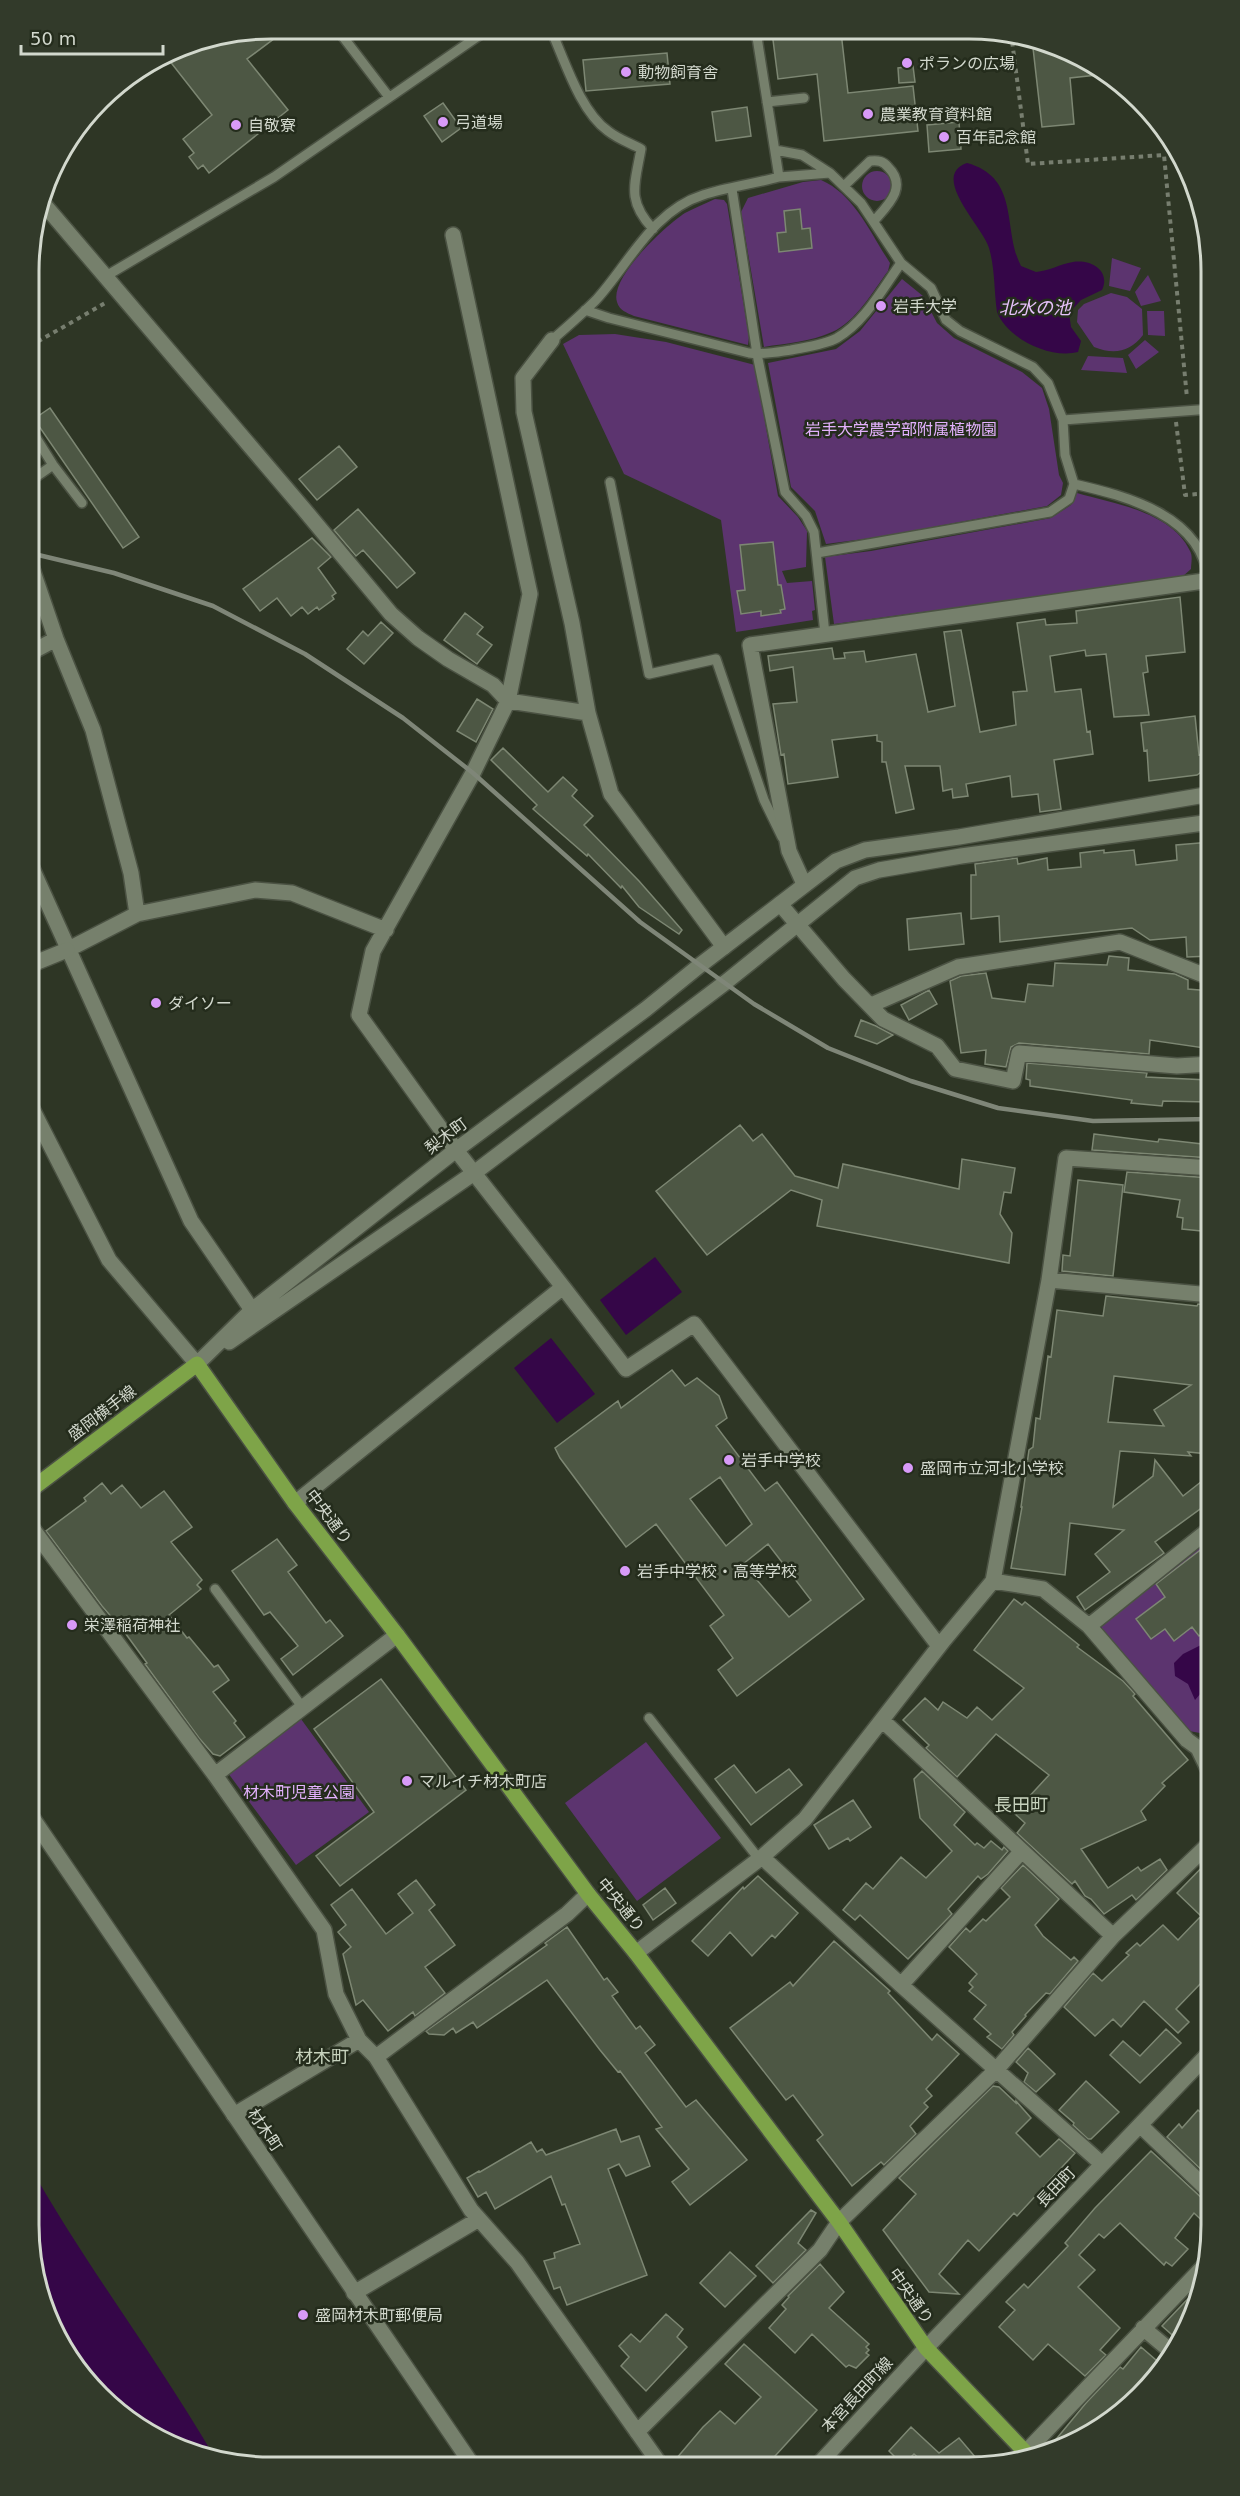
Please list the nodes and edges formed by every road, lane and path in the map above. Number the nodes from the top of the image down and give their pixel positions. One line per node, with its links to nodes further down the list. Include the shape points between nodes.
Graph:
1 (345, 39): 6 (lane)
2 (474, 39): 6 (lane)
3 (556, 39): 16 (lane, via 591,114 607,131 641,149 633,193 645,220)
4 (757, 39): 8 (lane)
5 (1012, 43): 26 (path, via 1028,164 1164,155)
6 (389, 97): 19 (lane, via 274,177)
7 (804, 99): 8 (lane)
8 (767, 102): 9 (lane)
9 (775, 150): 10 (lane, via 802,155); 11 (lane)
10 (830, 173): 11 (lane); 12 (lane)
11 (779, 177): 13 (lane)
12 (845, 184): 15 (lane); 15 (lane, via 870,161 883,162 891,170 897,188)
13 (732, 189): 16 (lane, via 702,195 681,206); 24 (lane)
14 (48, 209): 19 (street)
15 (874, 221): 18 (lane)
16 (654, 229): 21 (lane)
17 (453, 235): 43 (street, via 530,594)
18 (901, 263): 24 (lane, via 870,306 837,338); 28 (lane, via 931,288 946,320 1033,368 1048,383)
19 (106, 276): 20 (street)
20 (121, 293): 23 (path); 43 (street, via 391,614 448,659 493,685)
21 (585, 310): 22 (lane); 24 (lane)
22 (552, 340): 44 (street, via 523,378 524,412 572,623)
23 (39, 341)
24 (757, 354): 37 (lane, via 784,492 806,516 814,532)
25 (1201, 410): 26 (lane)
26 (1189, 411): 27 (lane)
27 (1175, 413): 28 (lane); 34 (path, via 1185,495)
28 (1063, 420): 33 (lane, via 1065,455)
29 (39, 442): 30 (lane)
30 (53, 465): 31 (lane); 35 (lane)
31 (39, 474)
32 (610, 482): 47 (lane, via 649,674 716,659 764,800)
33 (1074, 484): 36 (lane, via 1118,497 1174,521); 37 (lane, via 1069,499 1050,512)
34 (1201, 494)
35 (82, 503)
36 (1201, 552)
37 (817, 553): 40 (lane)
38 (1201, 582): 40 (street)
39 (39, 589): 41 (street)
40 (825, 634): 47 (street, via 750,645)
41 (56, 639): 42 (street); 51 (street, via 93,730 131,873)
42 (39, 648)
43 (508, 701): 44 (street); 53 (street)
44 (588, 713): 54 (street, via 611,794)
45 (1201, 796): 48 (street, 梨木町, via 865,850 836,861)
46 (1201, 823): 52 (street, via 961,855 879,870 855,878)
47 (789, 851): 48 (street)
48 (804, 884): 50 (street, 梨木町)
49 (39, 885): 55 (street)
50 (780, 904): 52 (street); 54 (street, 梨木町)
51 (137, 914): 53 (street, via 255,890 292,893); 55 (street)
52 (797, 924): 58 (street); 63 (street)
53 (386, 930): 61 (street, via 373,951 359,1014)
54 (724, 947): 61 (street, 梨木町)
55 (67, 950): 56 (street); 67 (street, via 191,1221)
56 (39, 961)
57 (1201, 974): 58 (street, via 1120,942 958,968)
58 (871, 1005): 59 (street, via 883,1019 937,1047 955,1069 1013,1082 1019,1053)
59 (1201, 1065)
60 (39, 1123): 68 (street, via 109,1260)
61 (456, 1150): 63 (street); 67 (street, 梨木町)
62 (1201, 1167): 64 (street, via 1066,1158)
63 (474, 1173): 65 (street); 68 (street)
64 (1049, 1280): 66 (street); 73 (street)
65 (563, 1287): 70 (street); 77 (street, via 626,1369 694,1324)
66 (1201, 1294)
67 (252, 1310): 68 (street, 梨木町)
68 (197, 1364): 69 (main road, 盛岡横手線); 70 (main road, 中央通り)
69 (39, 1483)
70 (295, 1503): 76 (main road, 中央通り)
71 (1201, 1536): 75 (street)
72 (39, 1538): 82 (street)
73 (993, 1581): 75 (street, via 1043,1589); 77 (street)
74 (215, 1589): 78 (lane)
75 (1089, 1626): 81 (street)
76 (397, 1635): 78 (street); 87 (main road, 中央通り)
77 (939, 1646): 80 (street)
78 (303, 1708): 82 (street)
79 (649, 1718): 86 (lane)
80 (882, 1720): 84 (street); 86 (street, via 805,1820)
81 (1201, 1754)
82 (214, 1775): 91 (street, via 324,1930 336,1994)
83 (39, 1828): 95 (street, 材木町)
84 (1021, 1852): 88 (street); 90 (street)
85 (1201, 1852): 88 (street)
86 (760, 1858): 89 (street); 90 (street)
87 (588, 1894): 89 (main road, 中央通り); 92 (street, via 567,1914)
88 (1113, 1936): 94 (street)
89 (636, 1953): 100 (main road, 中央通り)
90 (901, 1985): 94 (street)
91 (359, 2040): 92 (street); 95 (street)
92 (376, 2057): 99 (street)
93 (1201, 2061): 96 (street, 長田町)
94 (997, 2069): 97 (street); 100 (street)
95 (234, 2115): 102 (street, 材木町)
96 (1140, 2125): 97 (street, 長田町); 98 (street)
97 (1102, 2164): 105 (street, 長田町)
98 (1201, 2183)
99 (479, 2219): 102 (street); 106 (street, via 517,2262)
100 (839, 2222): 105 (main road, 中央通り); 106 (street, via 820,2250)
101 (1196, 2274): 103 (street)
102 (354, 2293): 109 (street, 材木町)
103 (1143, 2328): 104 (street); 107 (street)
104 (1166, 2347)
105 (926, 2348): 108 (main road, 中央通り); 111 (street, 本宮長田町線)
106 (637, 2432): 110 (street)
107 (1032, 2448)
108 (1021, 2451)
109 (467, 2457)
110 (655, 2457)
111 (825, 2457)

